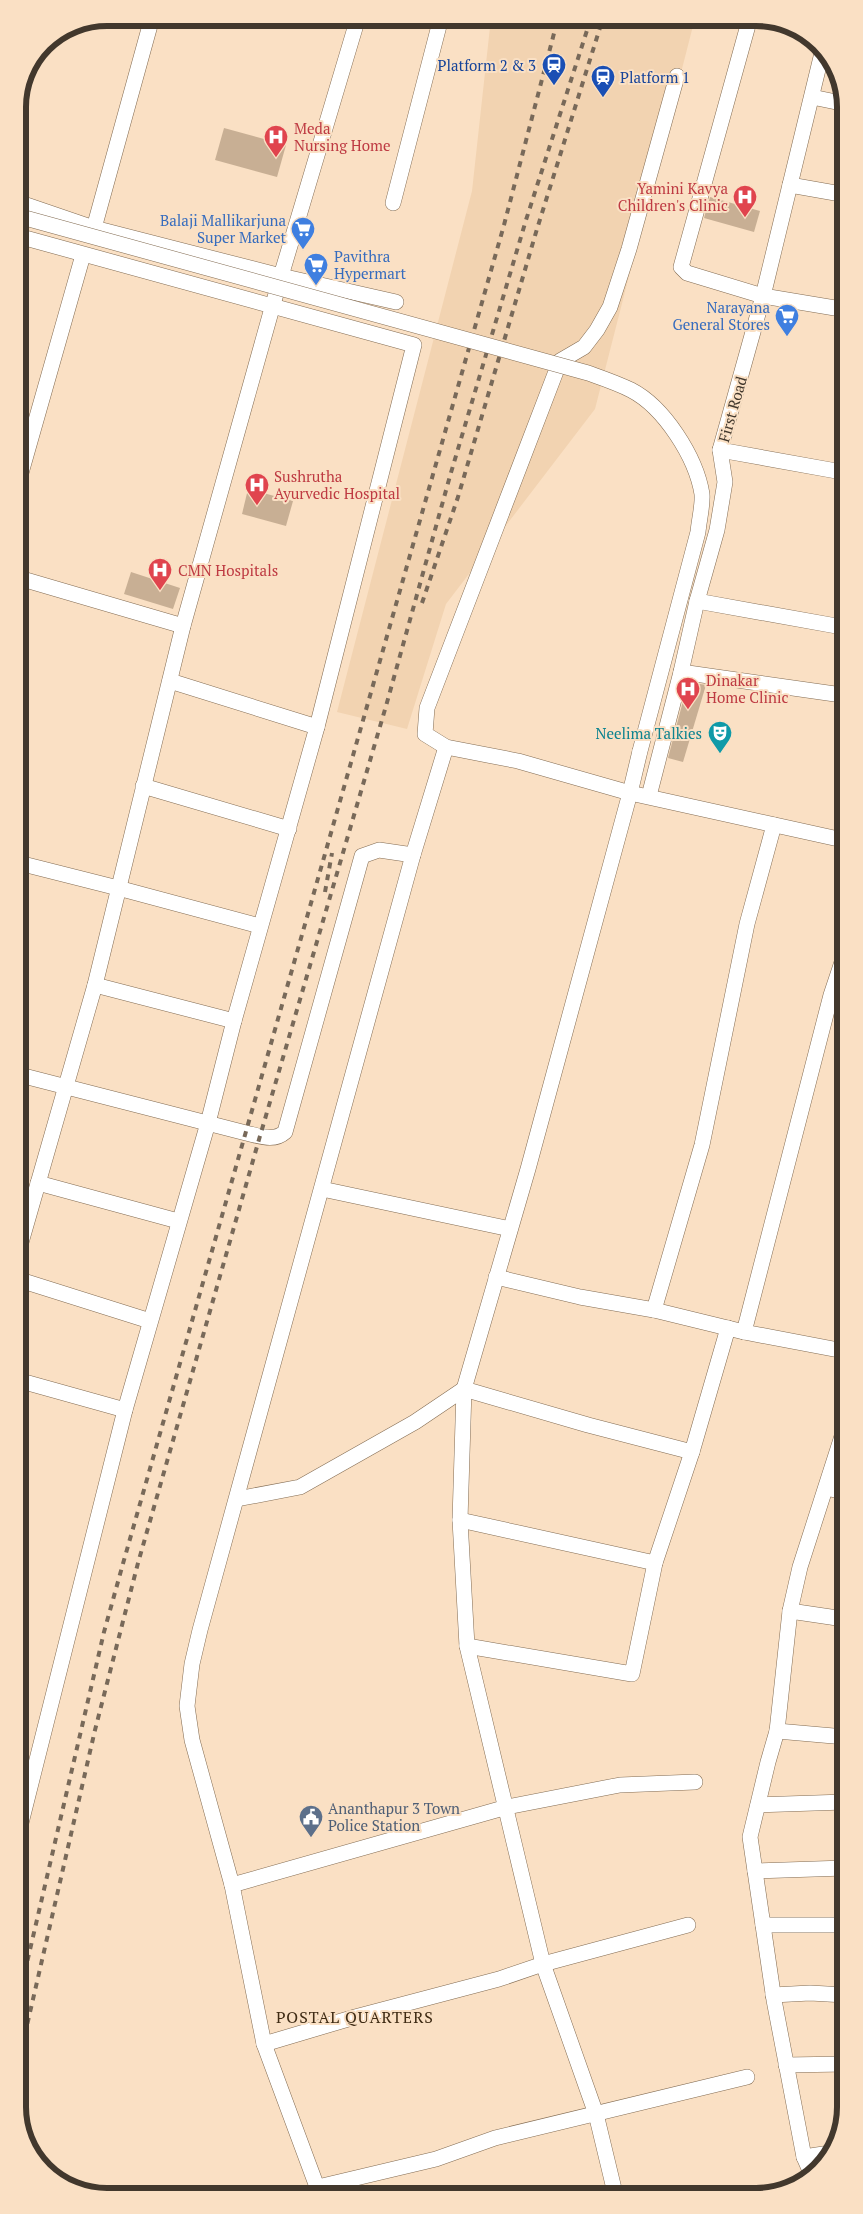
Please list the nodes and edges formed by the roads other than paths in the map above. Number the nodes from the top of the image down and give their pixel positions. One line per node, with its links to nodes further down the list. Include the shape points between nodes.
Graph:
1 (150, 26): 14 (street)
2 (356, 26): 17 (street)
3 (439, 26): 11 (street)
4 (748, 26): 18 (street, via 681,267 687,273)
5 (821, 59): 7 (street, First Road)
6 (677, 76): 33 (street, via 610,307 598,330 584,346 560,361 427,708 424,734)
7 (812, 98): 8 (street); 9 (street, First Road)
8 (836, 102)
9 (790, 185): 10 (street); 18 (street, First Road)
10 (837, 193)
11 (393, 203)
12 (26, 205): 14 (street)
13 (26, 218): 35 (street, bridge, via 588,373 632,390 654,408 682,440 696,470 702,495 694,550)
14 (94, 228): 17 (street)
15 (26, 238): 16 (street)
16 (83, 255): 20 (street); 23 (street)
17 (281, 276): 19 (street); 20 (street)
18 (764, 296): 21 (street); 22 (street, First Road)
19 (396, 302)
20 (273, 306): 27 (street); 32 (street, via 414,344)
21 (837, 308)
22 (720, 450): 24 (street); 26 (street, First Road, via 725,482 717,530)
23 (26, 452)
24 (837, 471)
25 (26, 580): 27 (street)
26 (697, 601): 28 (street); 29 (street, First Road)
27 (183, 626): 30 (street)
28 (837, 626)
29 (681, 672): 31 (street); 36 (street, First Road)
30 (170, 681): 32 (street); 34 (street)
31 (837, 694)
32 (317, 727): 38 (street)
33 (446, 747): 35 (street, via 518,761); 40 (street)
34 (143, 786): 38 (street); 42 (street)
35 (630, 793): 36 (street); 54 (street)
36 (649, 796): 37 (street)
37 (774, 825): 39 (street); 57 (street, via 747,924 702,1145)
38 (289, 829): 43 (street)
39 (837, 839)
40 (413, 855): 49 (street, via 379,850 362,856 285,1132 280,1137 271,1138); 51 (street)
41 (26, 865): 42 (street)
42 (118, 888): 43 (street); 45 (street)
43 (260, 926): 46 (street)
44 (837, 977): 60 (street)
45 (96, 985): 46 (street); 48 (street)
46 (234, 1021): 49 (street)
47 (26, 1077): 48 (street)
48 (67, 1087): 49 (street); 50 (street)
49 (208, 1123): 52 (street)
50 (38, 1183): 52 (street); 53 (street)
51 (322, 1189): 54 (street); 69 (street)
52 (178, 1221): 58 (street)
53 (26, 1225)
54 (510, 1229): 55 (street)
55 (496, 1278): 57 (street); 63 (street)
56 (26, 1282): 58 (street)
57 (654, 1310): 59 (street)
58 (150, 1321): 64 (street)
59 (728, 1328): 60 (street); 65 (street)
60 (744, 1332): 61 (street)
61 (837, 1350)
62 (26, 1383): 64 (street)
63 (464, 1389): 65 (street); 69 (street, via 415,1422 300,1487); 70 (street)
64 (125, 1410): 81 (street)
65 (692, 1452): 71 (street)
66 (837, 1453): 67 (street)
67 (826, 1488): 68 (street); 72 (street, via 800,1567)
68 (837, 1490)
69 (237, 1499): 84 (street, via 192,1664 187,1706 192,1740)
70 (460, 1520): 71 (street); 74 (street)
71 (655, 1563): 74 (street, via 632,1674)
72 (790, 1612): 73 (street); 75 (street)
73 (837, 1618)
74 (467, 1646): 80 (street)
75 (777, 1731): 76 (street); 79 (street)
76 (837, 1736)
77 (695, 1782): 80 (street, via 620,1785)
78 (837, 1802): 79 (street)
79 (758, 1805): 83 (street, via 750,1837)
80 (507, 1806): 84 (street); 88 (street)
81 (26, 1807)
82 (837, 1868): 83 (street)
83 (755, 1871): 86 (street)
84 (232, 1885): 91 (street)
85 (688, 1925): 88 (street)
86 (763, 1925): 87 (street); 89 (street)
87 (837, 1925)
88 (543, 1964): 91 (street); 95 (street)
89 (773, 1994): 90 (street); 93 (street)
90 (837, 1995)
91 (264, 2044): 99 (street)
92 (837, 2064): 93 (street)
93 (786, 2065): 97 (street)
94 (747, 2077): 95 (street)
95 (596, 2114): 100 (street, via 495,2138 436,2159); 101 (street)
96 (821, 2154): 97 (street)
97 (804, 2157): 98 (street)
98 (809, 2168)
99 (318, 2188)
100 (330, 2188)
101 (614, 2188)

